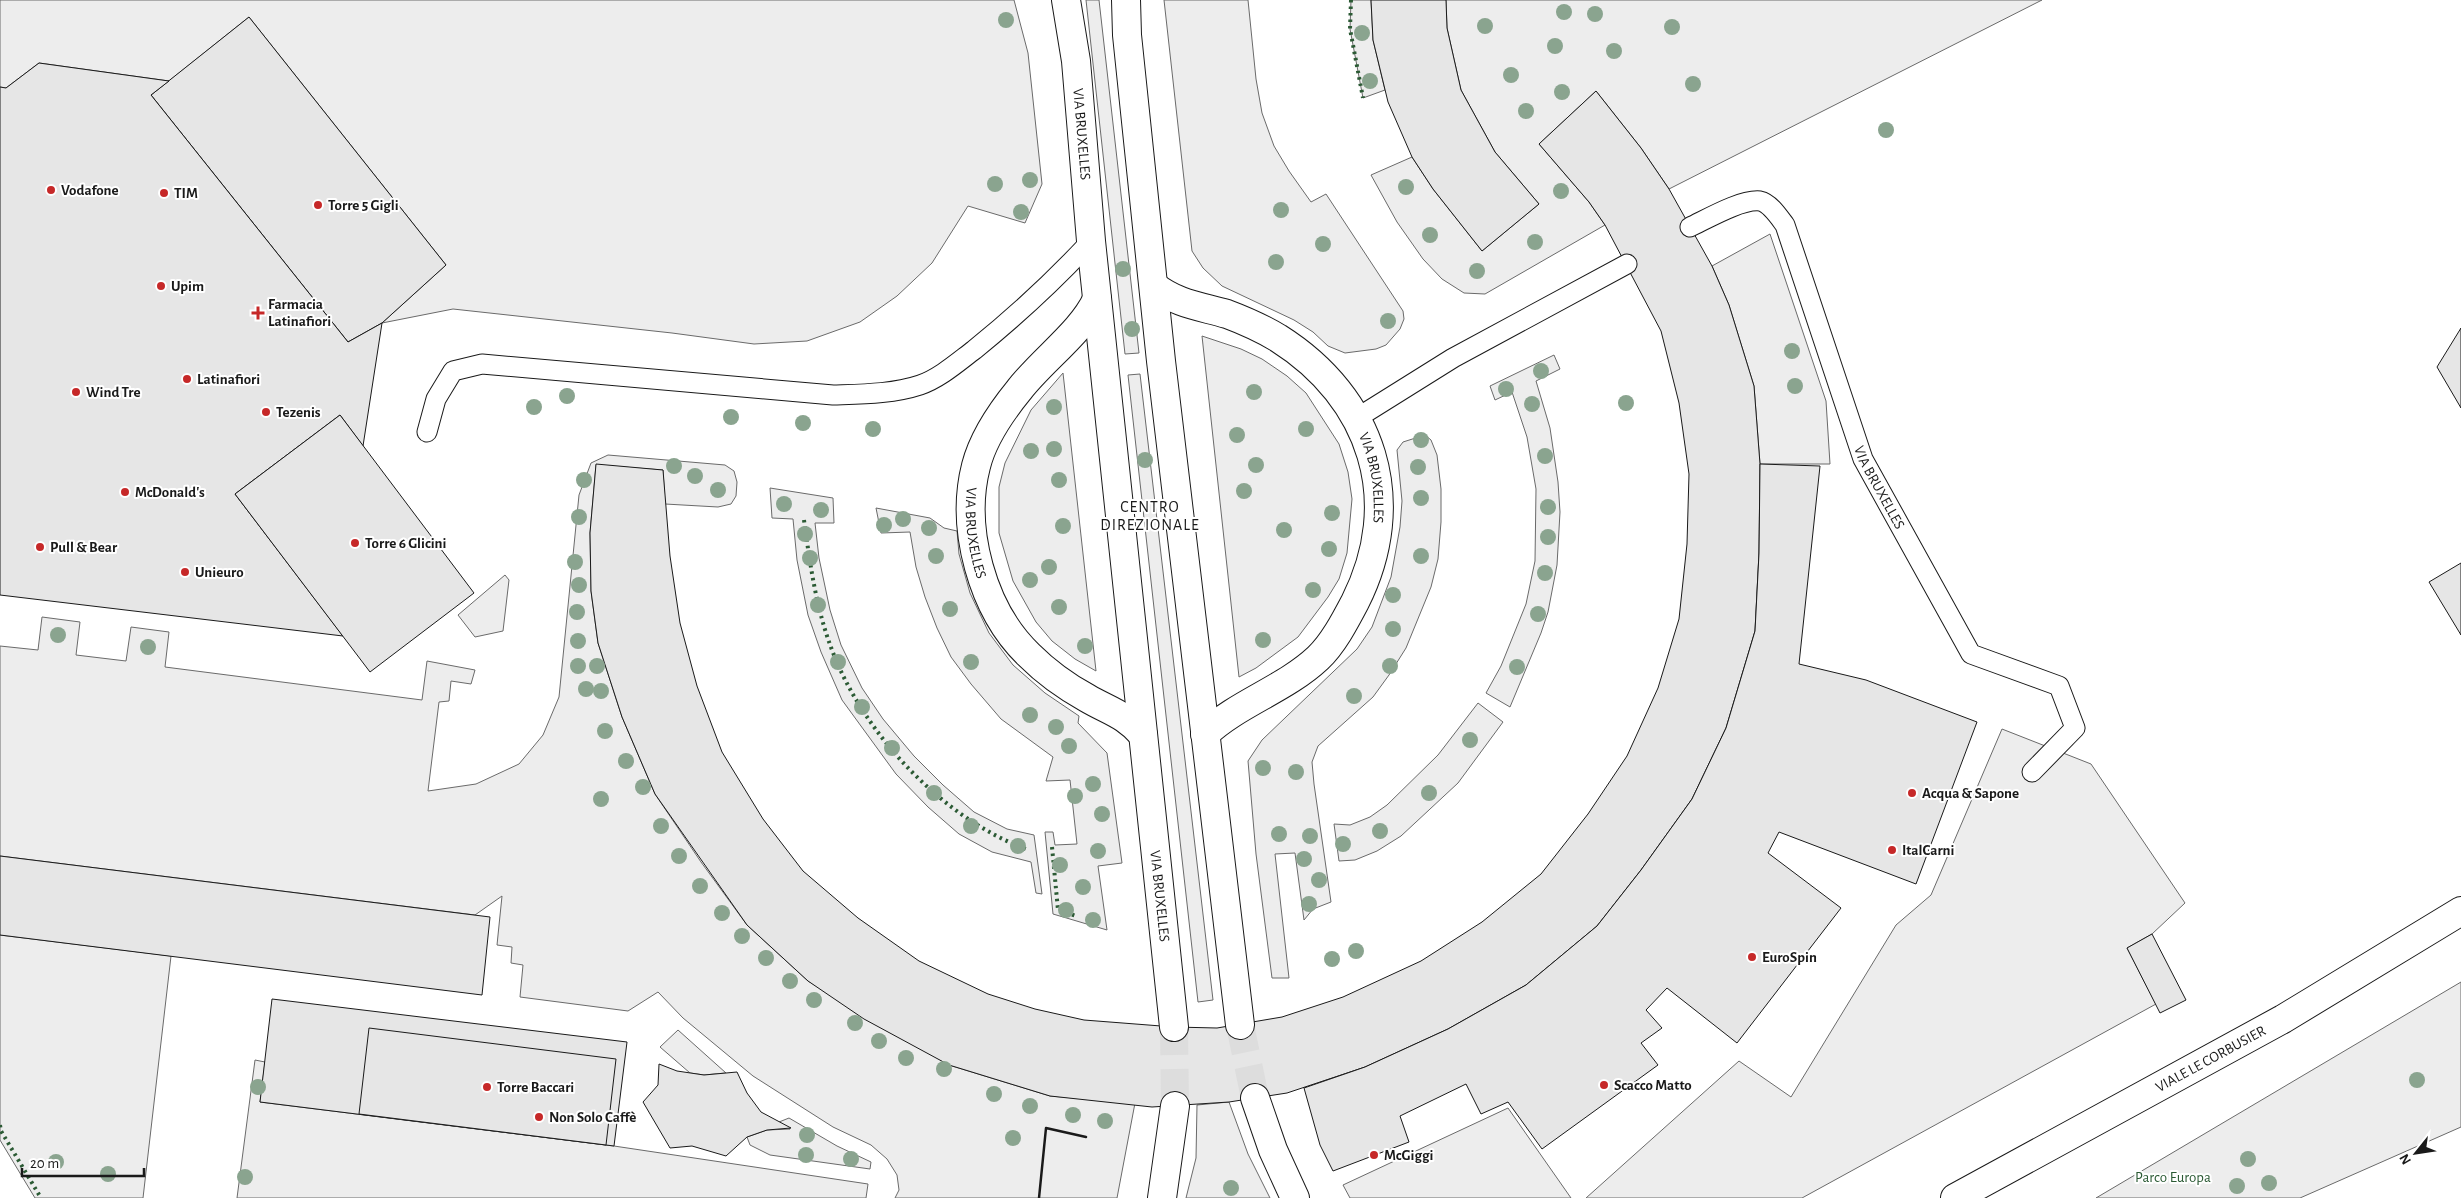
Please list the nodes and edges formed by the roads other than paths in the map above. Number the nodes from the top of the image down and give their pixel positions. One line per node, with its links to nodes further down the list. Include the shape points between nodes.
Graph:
1 (1066, 0): 4 (street, VIA BRUXELLES, via 1076,61)
2 (1126, 0): 6 (street)
3 (1690, 227): 12 (lane, VIA BRUXELLES, via 1746,202 1761,201 1785,225 1863,459 1971,654 2059,686 2075,728)
4 (1091, 241): 7 (street, VIA BRUXELLES); 9 (lane, via 1063,272 1006,324 953,366 921,385 885,392 833,395 482,364 453,371 436,399)
5 (1627, 264): 8 (lane, VIA BRUXELLES, via 1453,358)
6 (1154, 286): 8 (street, VIA BRUXELLES, via 1180,302 1228,315 1277,337 1339,390); 10 (street)
7 (1097, 299): 11 (street, VIA BRUXELLES); 11 (street, VIA BRUXELLES, via 1085,321 1018,391 986,440 976,465 970,497 971,524 990,598 1006,627 1029,655 1087,698 1130,721)
8 (1357, 418): 10 (street, VIA BRUXELLES, via 1372,454 1378,483 1377,542 1361,590 1335,636 1318,658)
9 (427, 432)
10 (1205, 734): 14 (street)
11 (1143, 735): 15 (street, VIA BRUXELLES)
12 (2032, 772)
13 (2461, 911): 20 (street, VIALE LE CORBUSIER, via 2283,1019)
14 (1240, 1024)
15 (1174, 1027)
16 (1255, 1098): 19 (street, via 1273,1150)
17 (1175, 1106): 18 (street)
18 (1162, 1198)
19 (1295, 1198)
20 (1955, 1198)

